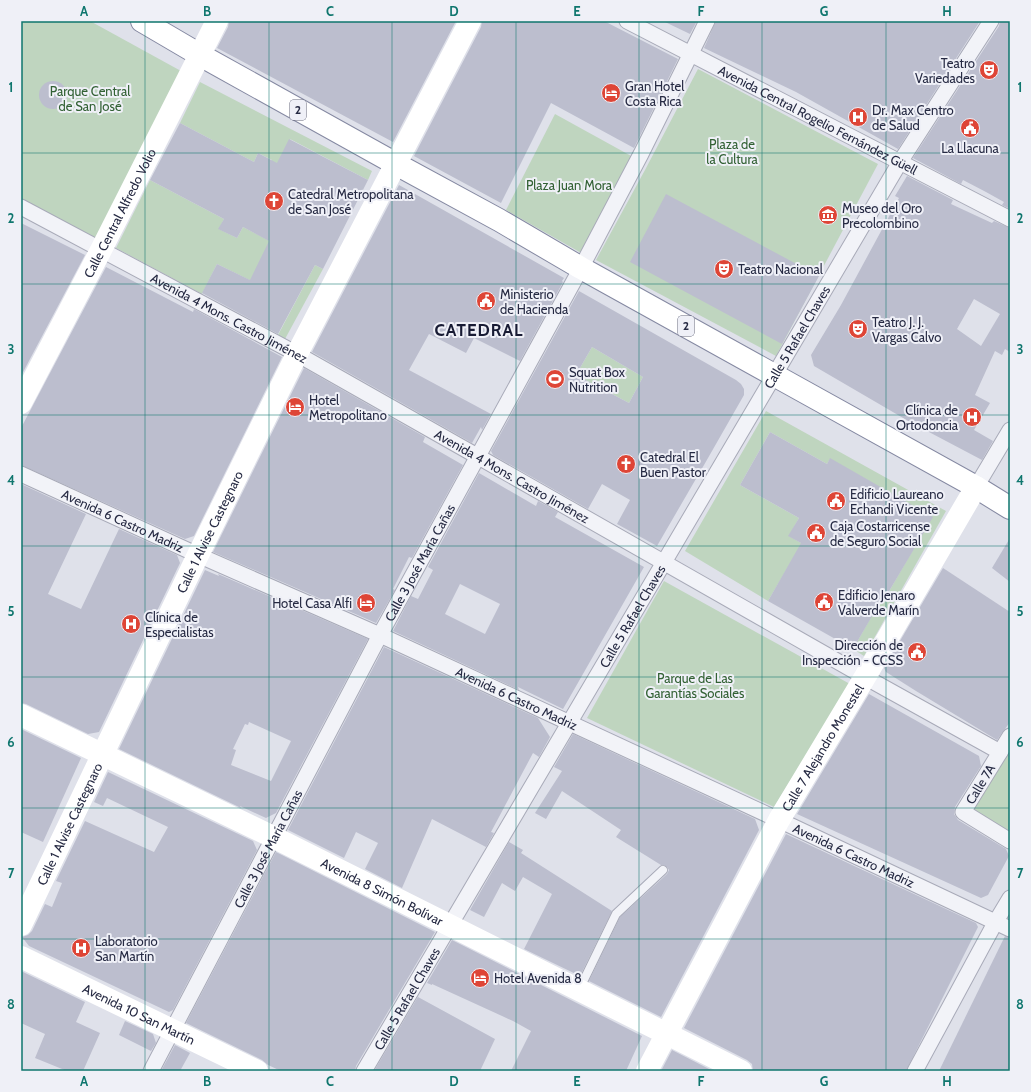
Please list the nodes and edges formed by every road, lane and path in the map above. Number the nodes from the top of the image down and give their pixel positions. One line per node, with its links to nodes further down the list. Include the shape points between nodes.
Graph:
1 (142, 21): 7 (main road, 2)
2 (216, 21): 7 (main road, Calle Central Alfredo Volio)
3 (470, 21): 10 (main road, Calle 1 Alvise Castegnaro)
4 (627, 21): 8 (street, Avenida Central Rogelio Fernández Güell)
5 (708, 21): 8 (street, Calle 3 José María Cañas)
6 (991, 21): 9 (street, Calle 5 Rafael Chaves)
7 (200, 55): 10 (main road, 2); 13 (main road, Calle Central Alfredo Volio)
8 (691, 55): 9 (street, Avenida Central Rogelio Fernández Güell); 14 (street, Calle 3 José María Cañas)
9 (900, 162): 12 (street, Avenida Central Rogelio Fernández Güell); 16 (street, Calle 5 Rafael Chaves)
10 (396, 164): 14 (main road, 2); 15 (main road, Calle 1 Alvise Castegnaro)
11 (21, 207): 13 (street, Avenida 4 Mons. Castro Jiménez)
12 (1010, 219)
13 (101, 250): 15 (street, Avenida 4 Mons. Castro Jiménez); 17 (main road, Calle Central Alfredo Volio)
14 (581, 268): 16 (main road, 2); 19 (street, Calle 3 José María Cañas)
15 (297, 354): 19 (street, Avenida 4 Mons. Castro Jiménez); 23 (main road, Calle 1 Alvise Castegnaro)
16 (775, 375): 21 (main road, 2); 24 (street, Calle 5 Rafael Chaves)
17 (21, 403)
18 (1010, 430): 21 (street, Calle 7 Alejandro Monestel)
19 (477, 456): 24 (street, Avenida 4 Mons. Castro Jiménez); 25 (street, Calle 3 José María Cañas)
20 (21, 474): 23 (street, Avenida 6 Castro Madriz)
21 (976, 487): 22 (main road, 2); 26 (main road, Calle 7 Alejandro Monestel)
22 (1010, 508)
23 (198, 555): 25 (street, Avenida 6 Castro Madriz); 31 (main road, Calle 1 Alvise Castegnaro)
24 (663, 563): 26 (street, Avenida 4 Mons. Castro Jiménez); 28 (street, Calle 5 Rafael Chaves)
25 (380, 635): 28 (street, Avenida 6 Castro Madriz); 33 (street, Calle 3 José María Cañas)
26 (865, 677): 30 (street, Avenida 4 Mons. Castro Jiménez); 32 (main road, Calle 7 Alejandro Monestel)
27 (21, 715): 31 (main road, Avenida 8 Simón Bolívar)
28 (570, 724): 32 (street, Avenida 6 Castro Madriz); 39 (street, Calle 5 Rafael Chaves)
29 (1010, 736): 30 (street, Calle 7A)
30 (1000, 752): 34 (street, Calle 7A, via 963,812)
31 (103, 754): 33 (main road, Avenida 8 Simón Bolívar); 38 (main road, Calle 1 Alvise Castegnaro)
32 (779, 820): 37 (street, Avenida 6 Castro Madriz); 44 (main road, Calle 7 Alejandro Monestel)
33 (273, 837): 39 (main road, Avenida 8 Simón Bolívar); 43 (street, Calle 3 José María Cañas)
34 (1010, 841)
35 (663, 870): 42 (lane, via 616,914)
36 (1010, 898): 37 (street)
37 (995, 923): 40 (street, Avenida 6 Castro Madriz); 50 (street)
38 (21, 925)
39 (449, 926): 42 (main road, Avenida 8 Simón Bolívar); 47 (street, Calle 5 Rafael Chaves)
40 (1010, 929)
41 (21, 957): 43 (main road, Avenida 10 San Martín)
42 (578, 990): 44 (main road, Avenida 8 Simón Bolívar)
43 (172, 1030): 45 (street, Calle 3 José María Cañas); 46 (main road, Avenida 10 San Martín)
44 (666, 1034): 48 (main road, Calle 7 Alejandro Monestel); 49 (main road, Avenida 8 Simón Bolívar)
45 (151, 1071)
46 (257, 1071)
47 (364, 1071)
48 (647, 1071)
49 (741, 1071)
50 (915, 1071)

